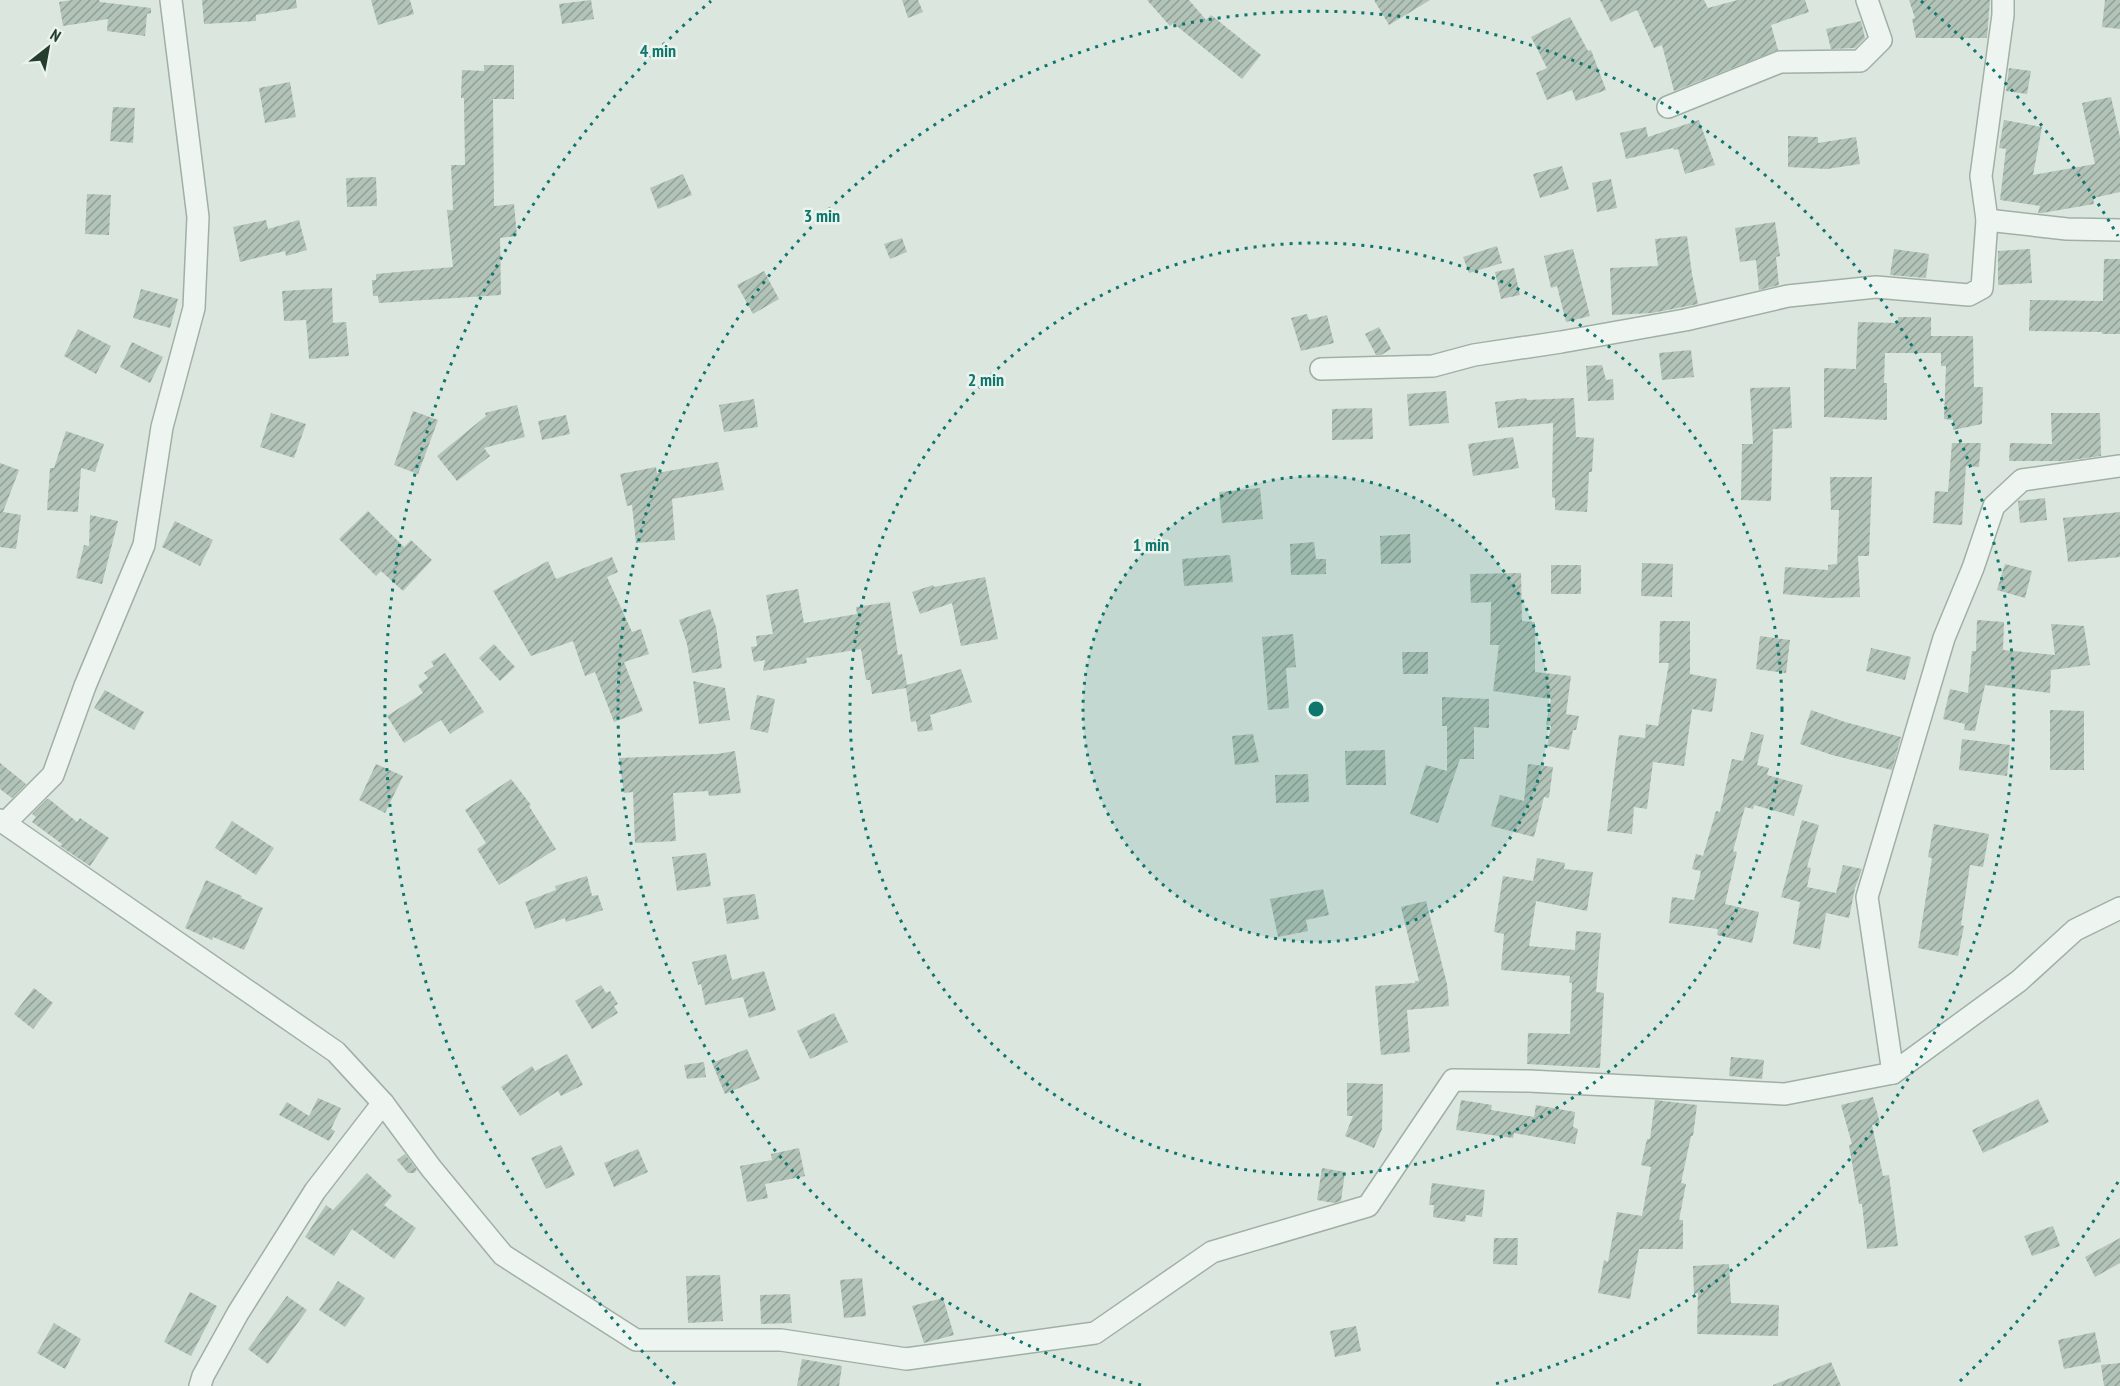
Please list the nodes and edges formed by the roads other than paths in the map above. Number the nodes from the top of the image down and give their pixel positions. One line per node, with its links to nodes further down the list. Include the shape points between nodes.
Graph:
1 (171, 0): 9 (street, via 198,217 194,308 162,427 144,545 52,775)
2 (1867, 0): 4 (street, via 1881,40 1860,61 1780,63)
3 (2003, 0): 5 (street, via 1981,176)
4 (1668, 107)
5 (1987, 219): 6 (street, via 2067,229); 7 (street, via 1983,288 1969,295 1876,287 1788,296 1685,320 1474,355 1433,366)
6 (2120, 230)
7 (1321, 369)
8 (2120, 466): 11 (street, via 2022,480 1994,506 1944,638 1867,897)
9 (2, 822): 12 (street, via 336,1052)
10 (2120, 908): 11 (street, via 2075,930 2019,981)
11 (1893, 1073): 12 (street, via 1785,1094 1454,1080 1368,1206 1212,1252 1095,1333 906,1359 781,1340 636,1340 503,1255)
12 (383, 1103): 13 (street, via 315,1191 238,1313)
13 (200, 1386)

